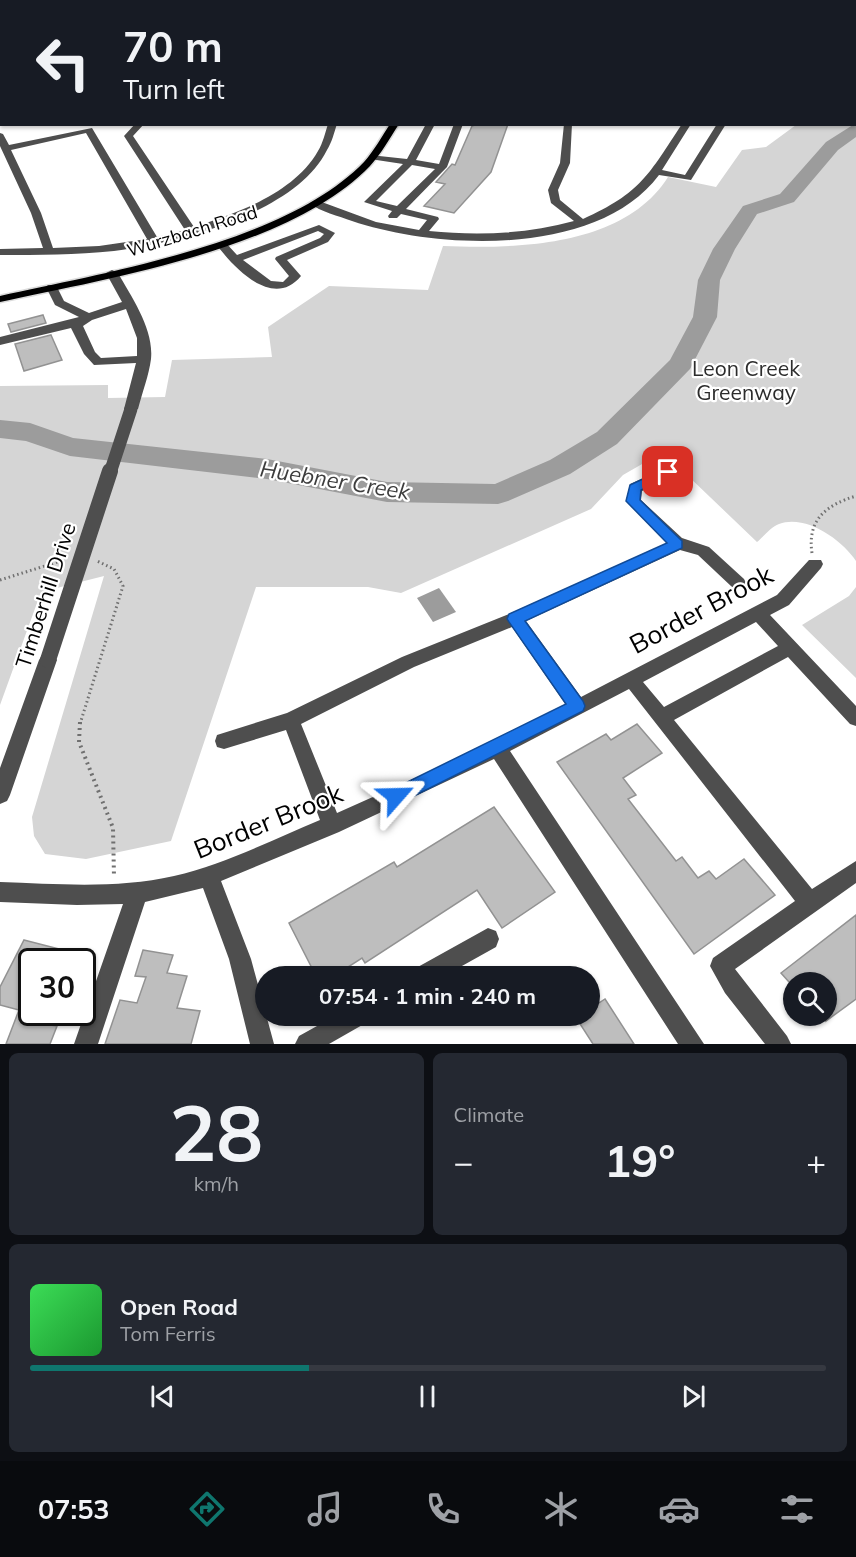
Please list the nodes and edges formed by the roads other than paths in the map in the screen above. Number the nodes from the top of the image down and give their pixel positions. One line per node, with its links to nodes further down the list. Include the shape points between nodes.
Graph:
1 (138, 126): 20 (street, via 128,136)
2 (333, 126): 20 (street, via 321,154 294,185 248,210)
3 (394, 126): 11 (main road, Wurzbach Road)
4 (430, 126): 12 (street)
5 (458, 126): 13 (street)
6 (568, 126): 17 (street, via 565,163 553,190 555,201)
7 (686, 126): 14 (street)
8 (721, 126): 14 (street, via 688,178)
9 (0, 136): 10 (street)
10 (6, 148): 23 (street, via 89,130); 25 (street, via 36,213)
11 (373, 157): 12 (street); 15 (main road, Wurzbach Road)
12 (411, 163): 13 (street); 16 (street, via 369,202)
13 (442, 167): 16 (street)
14 (655, 171): 17 (street, via 629,199)
15 (315, 203): 18 (main road, Wurzbach Road); 19 (street)
16 (397, 211): 19 (street); 21 (street, via 434,219)
17 (581, 222): 21 (street, via 505,236)
18 (274, 224): 22 (street); 24 (main road, Wurzbach Road)
19 (382, 226): 21 (street)
20 (191, 231): 23 (street)
21 (422, 234)
22 (291, 237): 27 (street); 27 (street, via 320,228 330,232 324,240 280,259 295,276 284,285 275,287 262,282)
23 (153, 240): 25 (street)
24 (220, 244): 27 (street); 28 (main road, Wurzbach Road)
25 (48, 251): 26 (street)
26 (0, 252)
27 (236, 259)
28 (112, 273): 29 (main road, Wurzbach Road); 31 (street)
29 (52, 287): 30 (main road, Wurzbach Road); 32 (street, via 59,303)
30 (0, 299)
31 (129, 304): 32 (street); 34 (street, via 143,333)
32 (83, 320): 33 (street); 34 (street, via 77,328 98,362)
33 (0, 341)
34 (145, 359): 49 (street, Timberhill Drive, bridge)
35 (668, 472): 36 (street, via 635,488 633,501)
36 (678, 544): 38 (street, via 702,549); 40 (street)
37 (815, 564): 39 (street, Border Brook, via 788,595)
38 (738, 583)
39 (758, 613): 41 (street); 42 (street, Border Brook)
40 (515, 619): 43 (street); 46 (street, via 408,662)
41 (788, 647): 44 (street); 45 (street)
42 (630, 678): 43 (street, Border Brook); 44 (street)
43 (577, 706): 48 (street, Border Brook)
44 (657, 714): 55 (street)
45 (856, 718)
46 (291, 720): 47 (street); 50 (street)
47 (224, 741)
48 (497, 748): 50 (street, Border Brook); 62 (street)
49 (0, 795)
50 (332, 825): 52 (street, Border Brook)
51 (856, 872): 55 (street)
52 (209, 878): 54 (street, Border Brook); 60 (street, via 240,959)
53 (0, 892): 54 (street, Border Brook)
54 (138, 892): 59 (street)
55 (809, 902): 63 (street, via 722,966 728,981)
56 (488, 939): 57 (street)
57 (441, 966)
58 (338, 1026): 61 (street)
59 (86, 1044)
60 (262, 1044)
61 (307, 1044)
62 (692, 1044)
63 (779, 1044)

